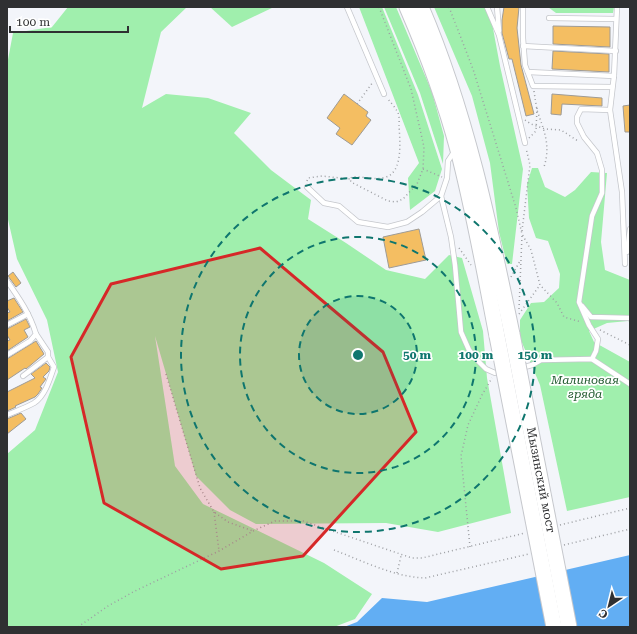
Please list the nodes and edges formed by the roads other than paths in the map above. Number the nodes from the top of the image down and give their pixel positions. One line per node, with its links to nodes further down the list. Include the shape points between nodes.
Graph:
1 (347, 7): 16 (lane)
2 (407, 7): 19 (main road, via 437,85)
3 (421, 7): 29 (main road, via 451,85 468,139 486,210)
4 (487, 7): 10 (lane)
5 (497, 7): 10 (lane)
6 (523, 7): 11 (lane)
7 (617, 7): 9 (lane)
8 (549, 18): 9 (lane)
9 (616, 19): 12 (lane)
10 (499, 35): 18 (lane)
11 (523, 46): 12 (lane); 13 (lane)
12 (616, 51): 14 (lane)
13 (528, 72): 14 (lane); 15 (lane, via 533,86)
14 (614, 76): 15 (lane)
15 (612, 86): 17 (lane)
16 (384, 94)
17 (610, 110): 22 (lane, via 622,192 625,264); 24 (lane, via 581,109 577,117 584,137 598,153 602,170 602,193 592,216)
18 (525, 143)
19 (457, 148): 21 (lane, via 448,161 447,178); 29 (main road, via 484,268)
20 (307, 187): 21 (lane, via 324,203 339,206 358,222 388,227 407,222)
21 (440, 196): 32 (lane, via 451,237 461,332 469,350 480,364 494,373 532,365 542,360)
22 (630, 229)
23 (7, 281): 25 (lane)
24 (579, 302): 26 (lane, via 591,317); 32 (lane, via 598,339)
25 (28, 314): 27 (lane); 28 (lane)
26 (630, 318)
27 (7, 325)
28 (36, 334): 30 (lane, via 30,341); 31 (lane, via 48,352)
29 (505, 335): 36 (main road, Мызинский мост, bridge); 37 (main road, Мызинский мост, bridge)
30 (7, 355)
31 (48, 357): 33 (lane); 35 (lane, via 54,367 42,394 35,402)
32 (592, 359): 34 (lane)
33 (23, 376)
34 (630, 384)
35 (7, 415)
36 (554, 627)
37 (569, 627)

